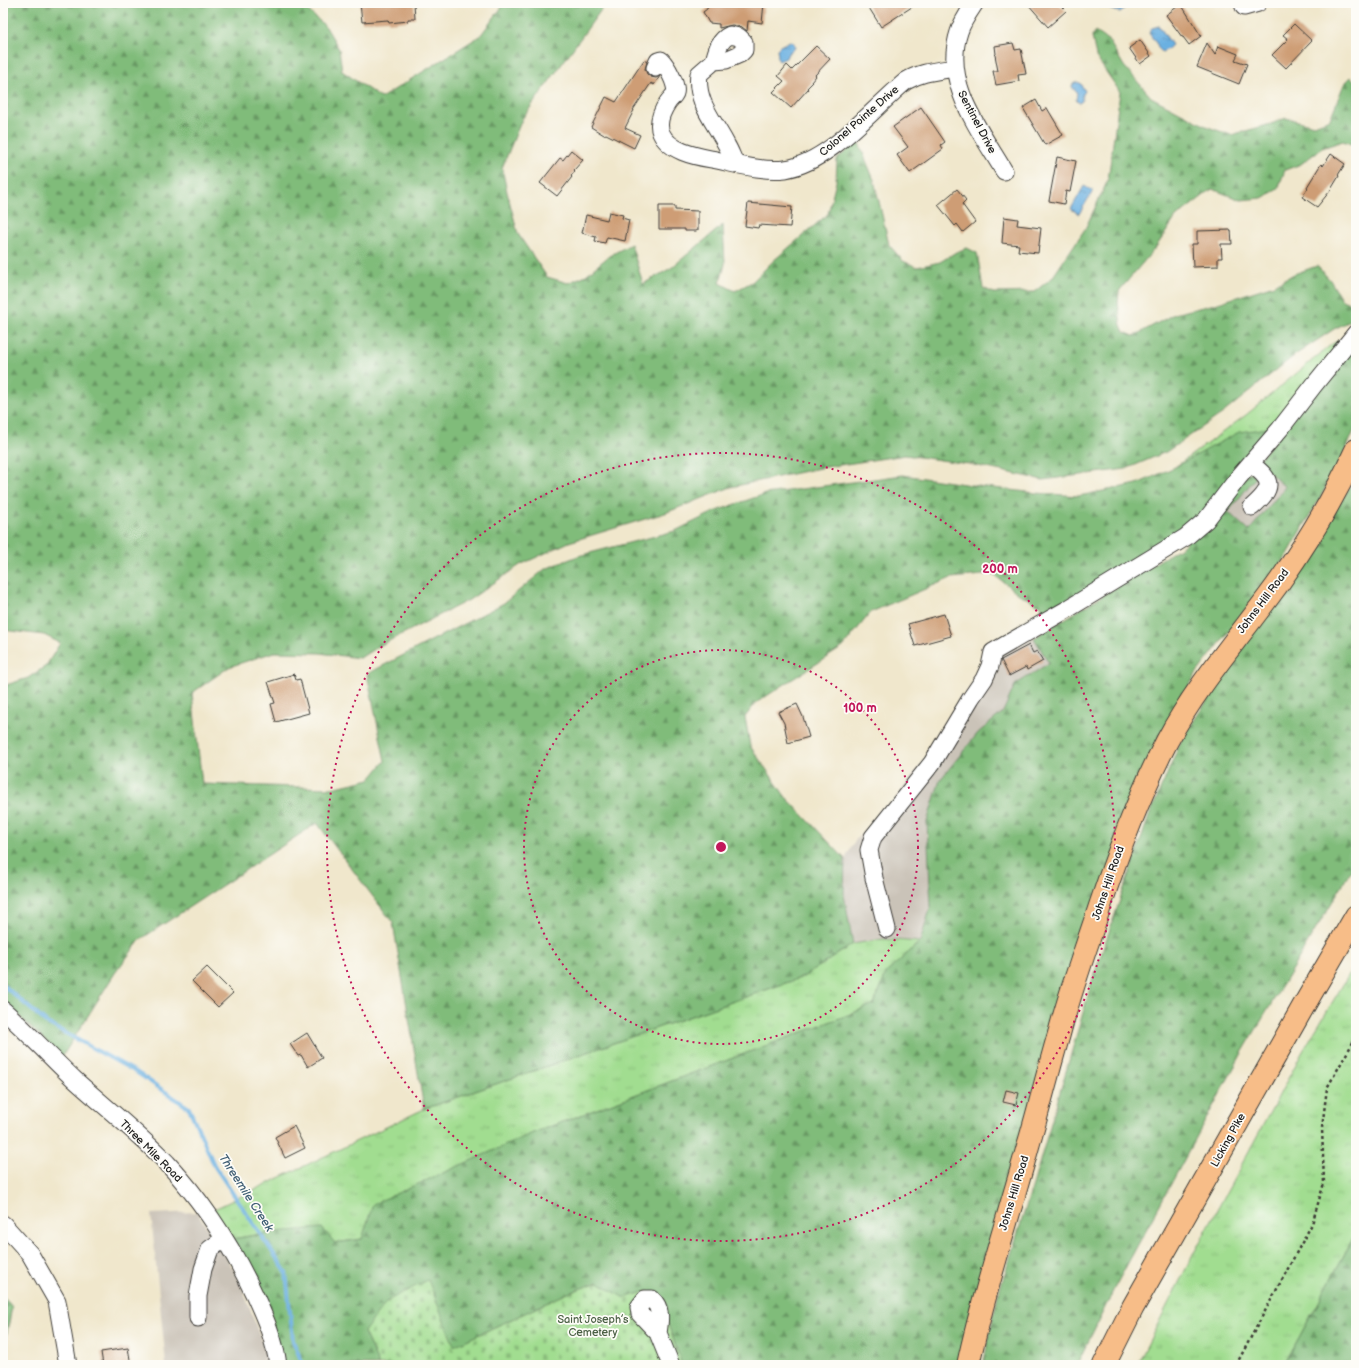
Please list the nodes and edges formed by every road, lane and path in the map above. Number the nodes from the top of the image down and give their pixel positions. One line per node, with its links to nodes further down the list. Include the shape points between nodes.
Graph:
1 (975, 3): 4 (street, Sentinel Drive, via 958,33)
2 (714, 61): 5 (street, via 699,74 698,84 709,116 728,146)
3 (655, 68): 5 (street, Colonel Pointe Drive, via 661,60 676,88 662,114 659,126 667,142 692,155)
4 (954, 68): 5 (street, Colonel Pointe Drive, via 916,75 906,81 818,158 785,169 767,169); 6 (street, Sentinel Drive, via 962,99)
5 (735, 163)
6 (1004, 171)
7 (1356, 333): 9 (street)
8 (1356, 450): 22 (main road, Johns Hill Road, via 1330,503 1307,541 1206,677 1178,722 1121,844 1059,1032)
9 (1251, 464): 10 (street, via 1263,473 1268,486 1260,500); 12 (street, via 1206,520 1186,538 993,652 984,679 932,763 873,837 869,850)
10 (1252, 507)
11 (1356, 916): 23 (main road, Licking Pike, via 1133,1307)
12 (887, 929)
13 (3, 1010): 16 (street, Three Mile Road, via 166,1163 194,1195)
14 (1356, 1037): 24 (path, via 1327,1088 1322,1128 1324,1183 1312,1224)
15 (3, 1224): 19 (street, via 30,1254 57,1301)
16 (224, 1239): 17 (street, via 210,1249 203,1269 198,1296); 20 (street, Three Mile Road, via 259,1305 271,1336)
17 (198, 1318)
18 (658, 1333): 21 (street)
19 (68, 1365)
20 (278, 1365)
21 (671, 1365)
22 (968, 1365)
23 (1104, 1365)
24 (1236, 1365)

